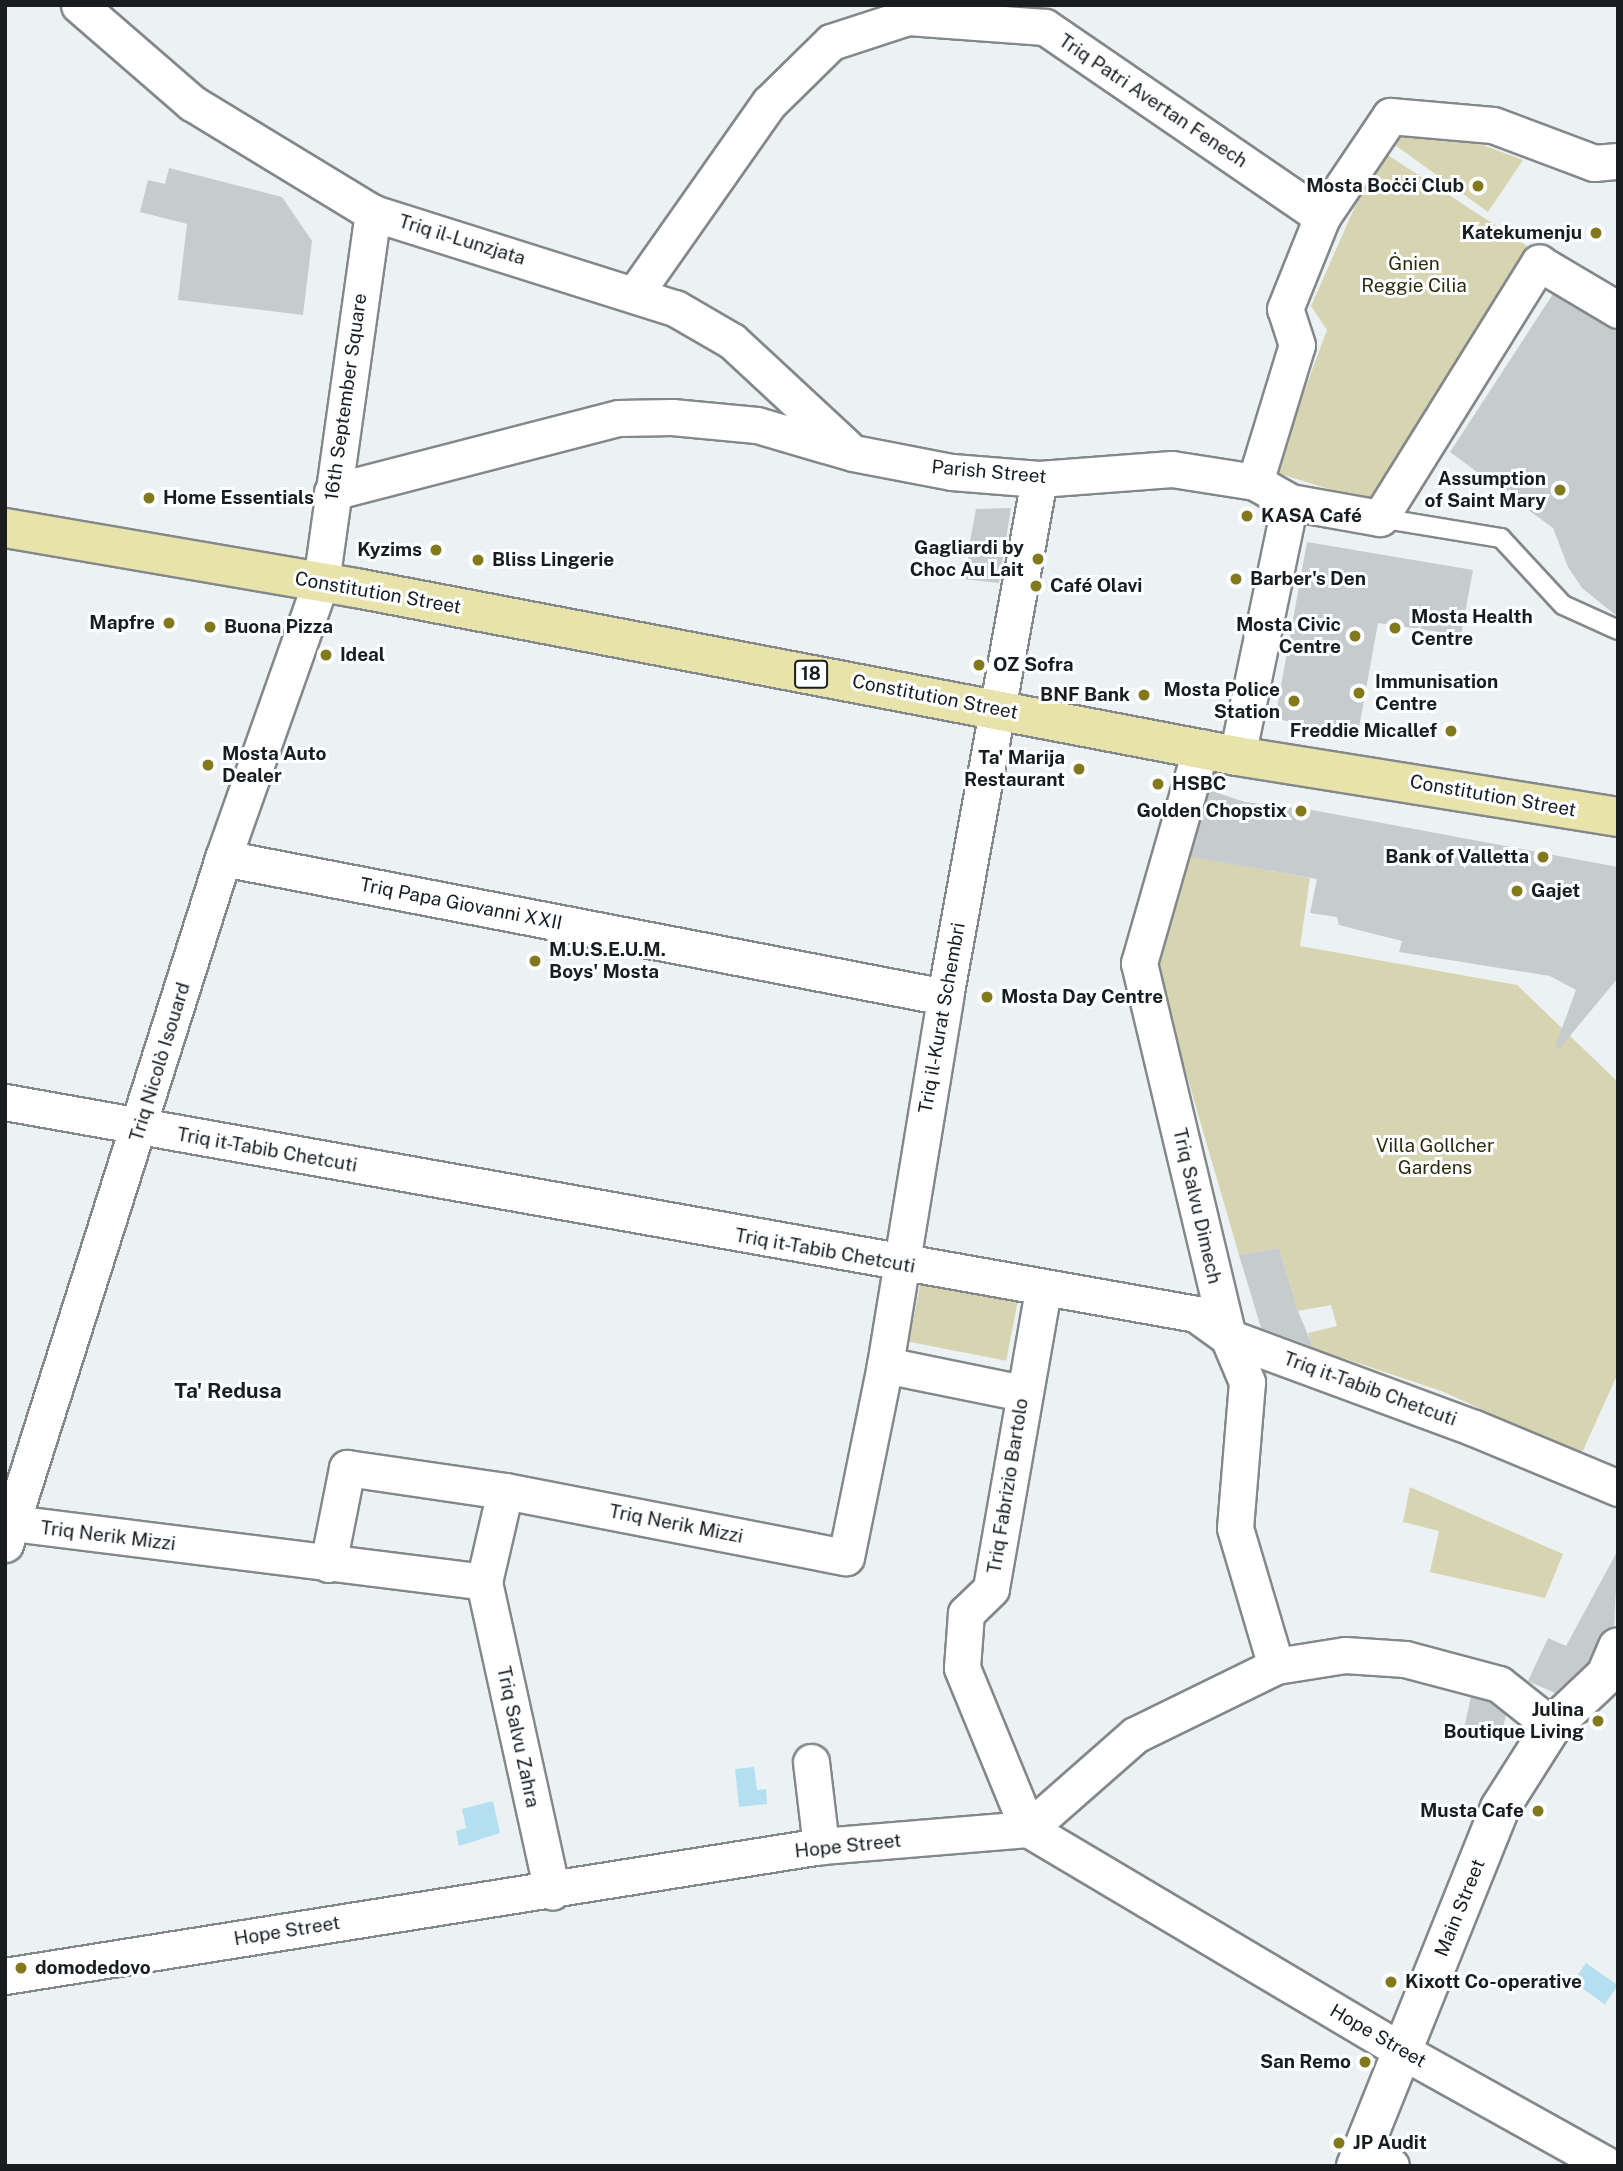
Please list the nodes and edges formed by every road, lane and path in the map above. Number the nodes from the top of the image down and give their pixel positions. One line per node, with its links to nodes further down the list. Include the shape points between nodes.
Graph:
1 (79, 5): 3 (street, Triq il-Lunzjata, via 192,103)
2 (1618, 161): 4 (street, via 1594,163 1493,125 1390,116)
3 (373, 213): 5 (street, Triq il-Lunzjata); 10 (street, 16th September Square)
4 (1322, 217): 5 (street, Triq Patri Avertan Fenech, via 1045,27 908,17 831,42 768,103); 9 (street, via 1285,309 1297,345)
5 (636, 292): 7 (street, Triq il-Lunzjata, via 732,341)
6 (1618, 310): 12 (street, via 1539,263)
7 (853, 453): 8 (street, Parish Street, via 951,472); 10 (street, Parish Street, via 757,425 672,416 619,418)
8 (1039, 479): 9 (street, Parish Street, via 1172,469); 16 (street, Triq il-Kurat Schembri)
9 (1255, 482): 11 (street, Parish Street)
10 (332, 492): 14 (street, 16th September Square)
11 (1290, 502): 12 (street, Parish Street); 18 (street)
12 (1380, 519): 15 (lane, Parish Street, via 1500,538 1563,605)
13 (5, 528): 14 (main road, Constitution Street / 18)
14 (321, 582): 16 (main road, Constitution Street / 18); 20 (street, Triq Nicolò Isouard)
15 (1618, 631)
16 (998, 709): 17 (main road, Constitution Street / 18); 21 (street, Triq il-Kurat Schembri)
17 (1200, 747): 18 (main road, Constitution Street / 18); 26 (street, Triq Salvu Dimech, via 1139,962)
18 (1237, 756): 19 (main road, Constitution Street / 18)
19 (1618, 817)
20 (223, 858): 21 (street, Triq Papa Giovanni XXII); 23 (street, Triq Nicolò Isouard)
21 (945, 997): 24 (street, Triq il-Kurat Schembri)
22 (5, 1102): 23 (street, Triq it-Tabib Chetcuti)
23 (141, 1127): 24 (street, Triq it-Tabib Chetcuti); 31 (street, Triq Nicolò Isouard)
24 (901, 1265): 25 (street, Triq it-Tabib Chetcuti); 27 (street, Triq il-Kurat Schembri)
25 (1043, 1290): 26 (street, Triq it-Tabib Chetcuti, via 1196,1314); 28 (street, Triq Fabrizio Bartolo)
26 (1228, 1337): 29 (street, Triq it-Tabib Chetcuti, via 1474,1428); 36 (street, Triq Salvu Dimech, via 1247,1381 1236,1528)
27 (885, 1365): 28 (street); 32 (street, Triq il-Kurat Schembri)
28 (1023, 1393): 39 (street, Triq Fabrizio Bartolo, via 991,1589 966,1614 962,1668)
29 (1618, 1488)
30 (505, 1491): 32 (street, Triq Nerik Mizzi); 33 (street, Triq Nerik Mizzi, via 347,1468); 34 (street)
31 (9, 1534): 33 (street, Triq Nerik Mizzi)
32 (846, 1558)
33 (328, 1564): 34 (street, Triq Nerik Mizzi)
34 (484, 1582): 41 (street, Triq Salvu Zahra)
35 (1614, 1665): 37 (main road, Main Street)
36 (1276, 1666): 37 (street, via 1345,1656 1405,1659 1499,1684); 39 (street, via 1135,1735)
37 (1552, 1726): 43 (main road, Main Street, via 1500,1808)
38 (811, 1762): 40 (street)
39 (1028, 1829): 40 (street, Hope Street); 43 (street, Hope Street)
40 (821, 1846): 41 (street, Hope Street)
41 (552, 1892): 42 (street, Hope Street)
42 (5, 1976)
43 (1402, 2051): 44 (main road, Main Street); 45 (street, Hope Street)
44 (1371, 2158)
45 (1609, 2166)

